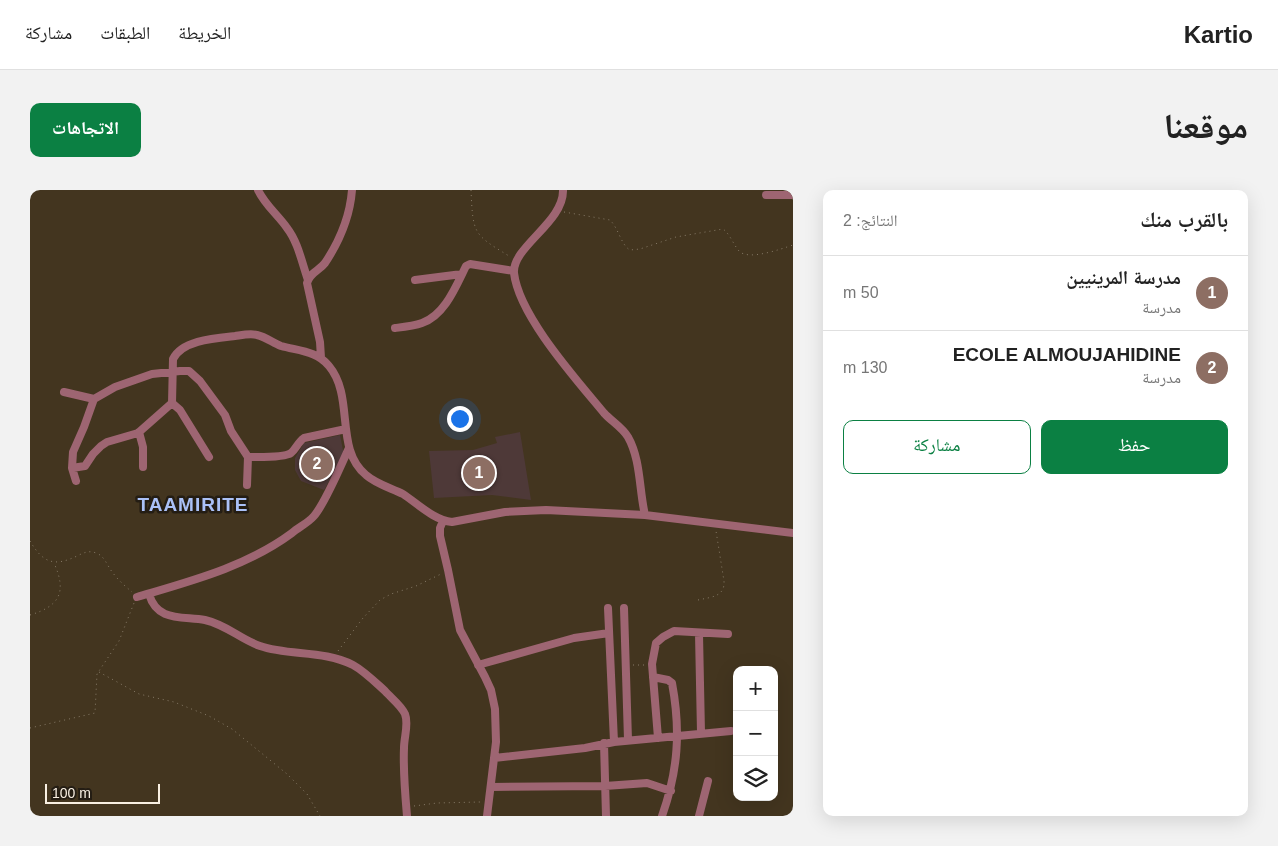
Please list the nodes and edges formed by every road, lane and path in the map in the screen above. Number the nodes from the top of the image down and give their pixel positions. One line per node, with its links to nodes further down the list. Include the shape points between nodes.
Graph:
1 (258, 190): 12 (street, via 288,229)
2 (352, 190): 12 (street, via 349,210 335,247 324,265)
3 (471, 190): 9 (path, via 473,221 480,238)
4 (563, 190): 7 (street)
5 (766, 195): 6 (street)
6 (793, 195)
7 (558, 211): 8 (path, via 610,220 630,250 722,229 744,254 758,254); 9 (street)
8 (793, 245)
9 (517, 261): 10 (street)
10 (514, 271): 11 (street, via 470,264); 29 (street, via 523,301 534,322 606,415 627,436 634,453)
11 (462, 274): 13 (street); 14 (street, via 444,305 432,318)
12 (308, 280): 15 (street)
13 (415, 280)
14 (395, 328)
15 (321, 358): 16 (street, via 253,334 195,343 175,356); 20 (street, via 331,367 340,386)
16 (173, 371): 18 (street, via 152,374 115,387); 19 (street); 24 (street, via 189,372 200,381 225,414)
17 (64, 392): 18 (street)
18 (94, 399): 26 (street, via 72,452)
19 (172, 403): 21 (street); 23 (street, via 180,410)
20 (346, 430): 22 (street); 24 (street, via 304,438 293,452 285,456)
21 (139, 432): 25 (street); 26 (street, via 107,442 85,466)
22 (349, 448): 30 (street, via 358,468 367,477 402,494); 36 (street, via 324,500 307,523 261,554 221,571)
23 (208, 456)
24 (248, 457): 28 (street)
25 (143, 467)
26 (72, 468): 27 (street)
27 (76, 481)
28 (247, 485)
29 (645, 515): 30 (street, via 522,510); 31 (street)
30 (443, 521): 35 (street, via 440,536)
31 (715, 523): 32 (street); 38 (path, via 724,589 719,595)
32 (793, 533)
33 (30, 541): 34 (path, via 37,554)
34 (54, 562): 37 (path, via 84,553 97,553); 41 (path, via 60,585 58,600 50,608)
35 (448, 570): 45 (path, via 380,600); 47 (street, via 460,630)
36 (149, 594): 37 (street); 45 (street, via 152,604 163,613 226,627 249,642 264,647)
37 (137, 597): 49 (path, via 118,641)
38 (698, 600)
39 (608, 608): 42 (street)
40 (624, 608): 48 (street)
41 (30, 615)
42 (609, 633): 47 (street, via 574,638); 57 (street)
43 (699, 634): 44 (street); 46 (street, via 674,631 663,637 655,646); 53 (street)
44 (728, 634)
45 (332, 658): 65 (street, via 358,668 404,712)
46 (652, 664): 48 (path); 50 (street)
47 (478, 665): 59 (street, via 491,690 495,708)
48 (626, 665): 56 (street)
49 (98, 672): 51 (path, via 95,713); 66 (path, via 139,694 174,702 232,729 287,774 307,794)
50 (653, 677): 54 (street, via 672,683); 55 (street)
51 (30, 728)
52 (731, 731): 53 (street)
53 (701, 733): 54 (street)
54 (677, 737): 55 (street); 63 (street)
55 (658, 738): 56 (street)
56 (628, 740): 57 (street)
57 (614, 742): 58 (street)
58 (604, 743): 59 (street); 61 (street)
59 (494, 758): 62 (street)
60 (708, 781): 71 (street)
61 (605, 786): 62 (street); 63 (street, via 647,784); 69 (street)
62 (491, 787): 64 (street)
63 (671, 791): 70 (street)
64 (488, 802): 65 (path); 68 (street)
65 (406, 806): 67 (street)
66 (320, 816)
67 (406, 816)
68 (487, 816)
69 (606, 816)
70 (662, 816)
71 (699, 816)

